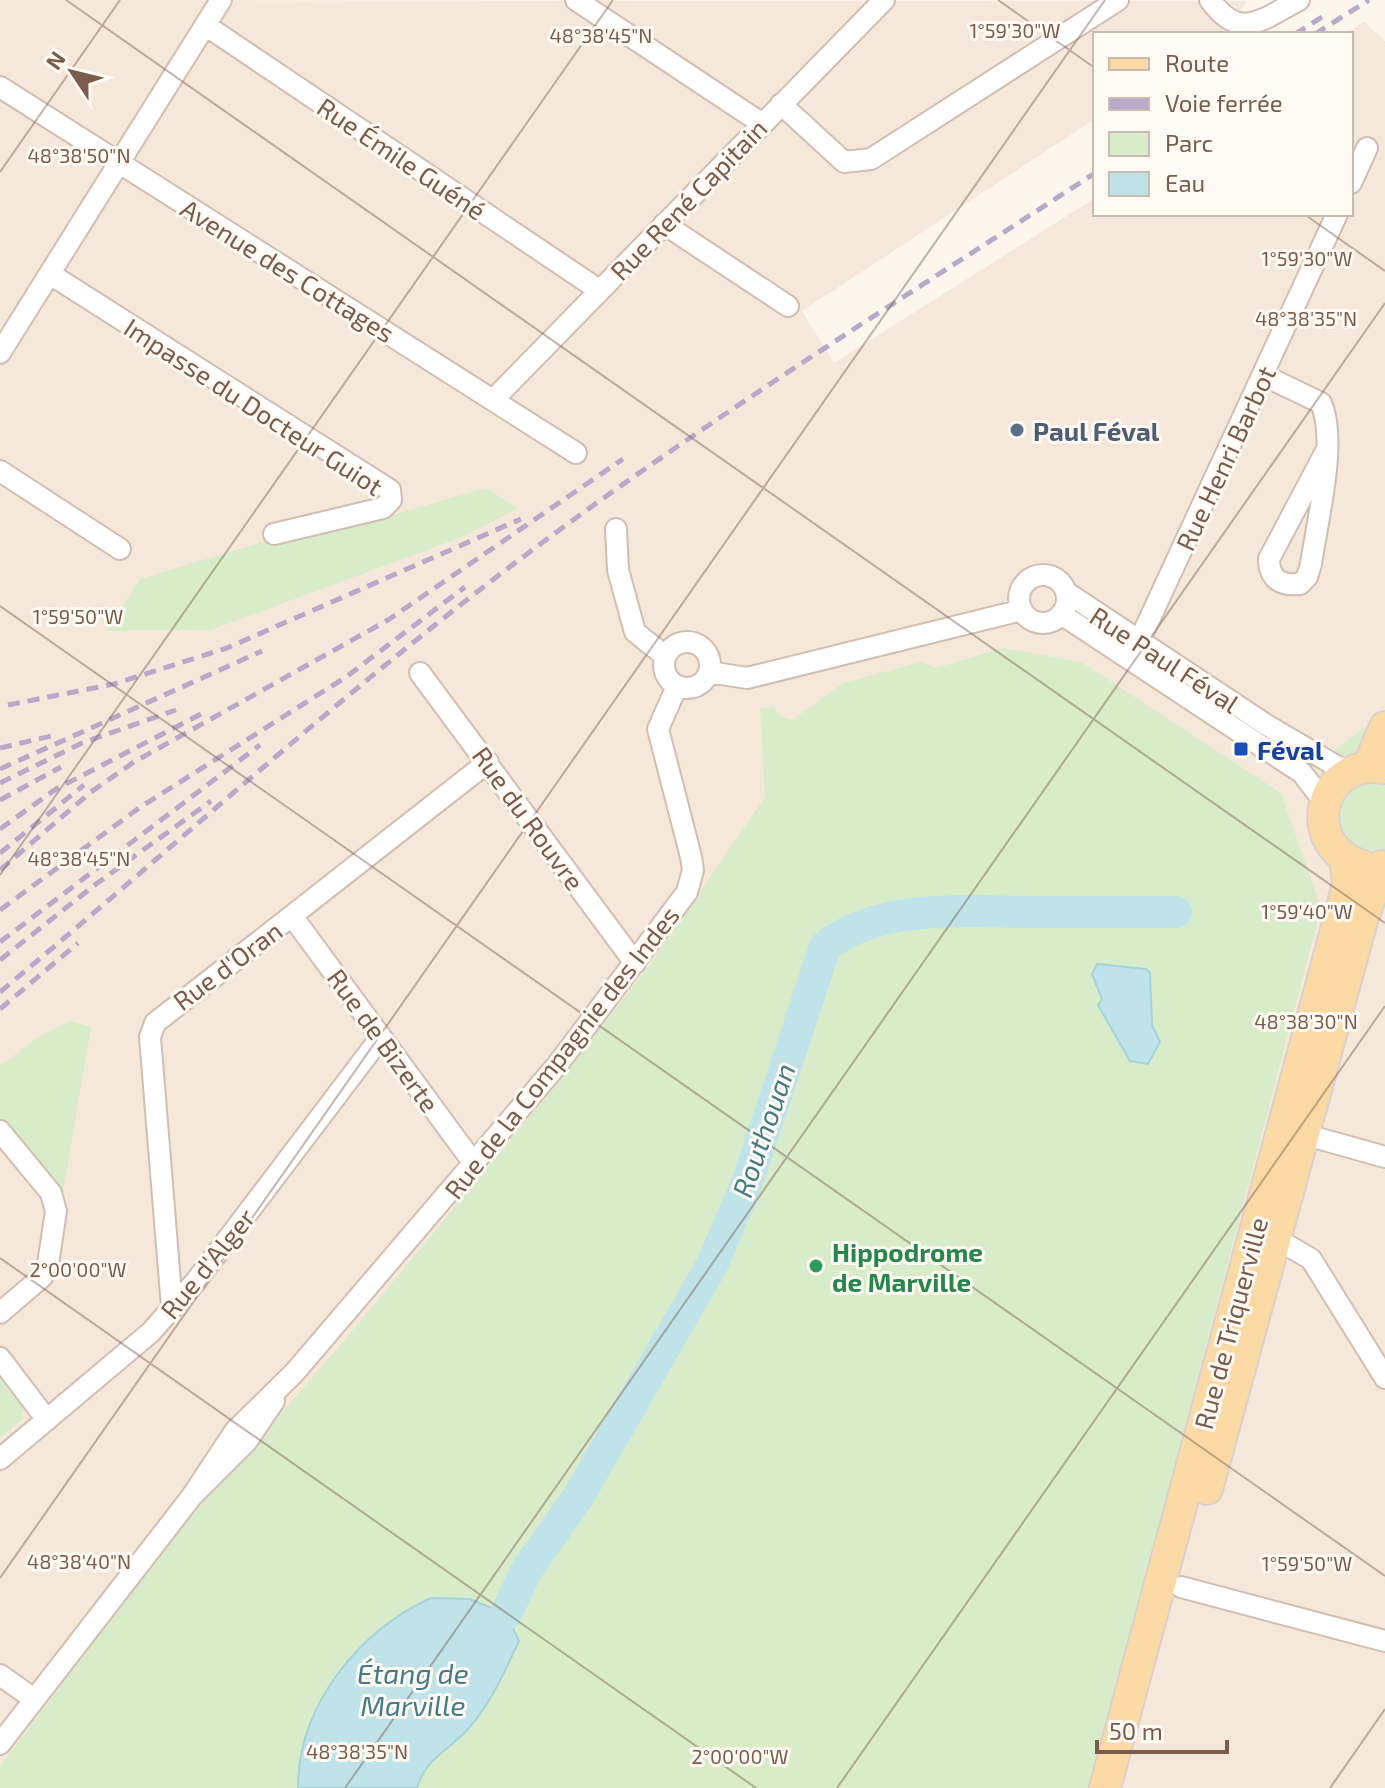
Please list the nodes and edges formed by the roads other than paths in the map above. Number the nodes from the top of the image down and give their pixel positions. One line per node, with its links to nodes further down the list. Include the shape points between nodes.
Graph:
1 (221, 0): 7 (street)
2 (576, 0): 10 (street)
3 (884, 0): 9 (street, Rue René Capitain)
4 (1118, 0): 9 (street, via 871,159 844,162)
5 (1210, 0): 6 (street, via 1222,17 1240,26)
6 (1299, 0)
7 (205, 25): 12 (street); 17 (street, Rue Émile Guéné)
8 (0, 87): 12 (street, Avenue des Cottages)
9 (781, 104): 10 (street, Rue René Capitain)
10 (761, 123): 15 (street, Rue René Capitain)
11 (1367, 148): 13 (street)
12 (119, 162): 16 (street); 21 (street, Avenue des Cottages)
13 (1353, 179)
14 (1336, 216): 20 (street, Rue Henri Barbot)
15 (664, 224): 17 (street, Rue René Capitain); 18 (street)
16 (50, 274): 19 (street); 26 (street, Impasse du Docteur Guiot, via 390,490 391,500 383,508)
17 (599, 290): 21 (street, Rue René Capitain)
18 (788, 306)
19 (0, 353)
20 (1265, 376): 22 (street, via 1321,403 1328,418); 31 (street, Rue Henri Barbot)
21 (493, 400): 23 (street, Avenue des Cottages)
22 (1326, 451): 22 (street, via 1311,564 1300,584 1289,585 1274,579 1269,559)
23 (576, 453)
24 (0, 471): 27 (street)
25 (616, 529): 32 (street, via 618,570 635,632)
26 (274, 534)
27 (120, 549)
28 (1066, 592): 29 (street, via 1057,580 1036,576 1021,590); 30 (street); 31 (street, Rue Paul Féval)
29 (1022, 610): 30 (street, via 1040,623); 34 (street, via 747,678)
30 (1061, 614): 33 (street, Rue Paul Féval)
31 (1141, 640): 33 (street, Rue Henri Barbot); 39 (street, Rue Paul Féval, via 1277,732)
32 (665, 656): 34 (street, via 677,644 698,645 709,657); 36 (street, via 666,676)
33 (1131, 659): 40 (street, Rue Paul Féval, via 1302,773)
34 (709, 672): 36 (street, via 693,688)
35 (420, 673): 38 (street, Rue du Rouvre)
36 (677, 686): 45 (street, Rue de la Compagnie des Indes, via 658,729 693,870 687,892)
37 (1385, 727): 39 (main road)
38 (488, 762): 44 (street, Rue d'Oran); 45 (street, Rue du Rouvre)
39 (1367, 769): 40 (main road, via 1331,789)
40 (1325, 803): 41 (main road, via 1326,834)
41 (1345, 858): 42 (main road, via 1363,866); 63 (main road, Rue de Triquerville, via 1349,876 1341,912)
42 (1384, 865): 43 (main road, Rue de Triquerville)
43 (1376, 901): 48 (main road, Rue de Triquerville)
44 (292, 916): 46 (street, Rue de Bizerte); 52 (street, Rue d'Oran, via 165,1012 150,1037)
45 (635, 963): 50 (street, Rue de la Compagnie des Indes)
46 (381, 1037): 50 (street, Rue de Bizerte); 52 (street, Rue d'Alger)
47 (0, 1131): 53 (street, via 51,1193 56,1211 42,1277)
48 (1303, 1134): 49 (street); 51 (main road, Rue de Triquerville)
49 (1385, 1157)
50 (475, 1165): 61 (street, Rue de la Compagnie des Indes, via 294,1373 247,1441 192,1496)
51 (1275, 1238): 55 (street, via 1311,1259); 58 (main road, Rue de Triquerville)
52 (172, 1307): 56 (street, Rue d'Alger, via 129,1352)
53 (0, 1313)
54 (0, 1358): 56 (street)
55 (1385, 1378)
56 (47, 1420): 57 (street, Rue d'Alger)
57 (0, 1459)
58 (1181, 1587): 59 (street); 64 (main road, Rue de Triquerville)
59 (1385, 1641)
60 (0, 1675): 61 (street)
61 (34, 1699): 62 (street, Rue de la Compagnie des Indes)
62 (0, 1744)
63 (1105, 1788)
64 (1126, 1788)

